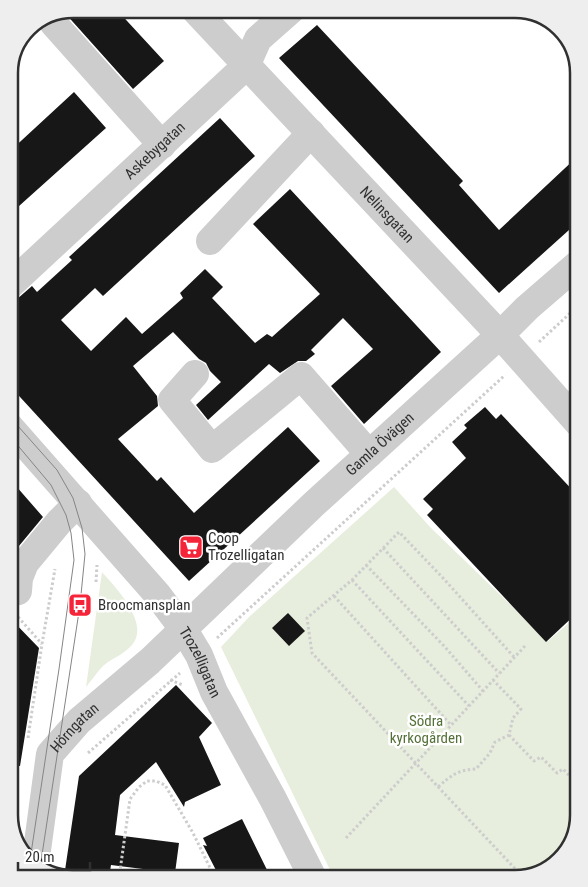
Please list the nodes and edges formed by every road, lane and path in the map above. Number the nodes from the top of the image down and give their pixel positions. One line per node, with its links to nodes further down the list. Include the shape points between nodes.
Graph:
1 (202, 18): 4 (street, Nelinsgatan)
2 (282, 18): 4 (street, Askebygatan, via 258,39)
3 (54, 24): 6 (street)
4 (246, 66): 5 (street, Nelinsgatan); 6 (street, Askebygatan)
5 (311, 133): 7 (street); 11 (street, Nelinsgatan)
6 (162, 145): 9 (street, Askebygatan)
7 (210, 241)
8 (570, 271): 11 (street, Gamla Övägen)
9 (18, 278)
10 (570, 314): 12 (path)
11 (500, 335): 12 (street, Nelinsgatan); 16 (street, Gamla Övägen)
12 (521, 359): 14 (street, Nelinsgatan); 27 (path)
13 (195, 374): 16 (street, via 172,400 212,449 301,376)
14 (570, 414)
15 (18, 436): 17 (street, Trozelligatan)
16 (369, 454): 25 (street, Gamla Övägen)
17 (78, 503): 22 (street, via 25,563); 25 (street, Trozelligatan)
18 (382, 548): 19 (path); 28 (path, via 399,532); 29 (path)
19 (366, 565): 20 (path); 31 (path)
20 (352, 580): 23 (path); 32 (path)
21 (52, 584): 24 (path, via 42,644)
22 (18, 590)
23 (334, 596): 33 (path); 36 (path, via 307,618 312,653)
24 (18, 605)
25 (184, 630): 27 (street, Trozelligatan); 40 (street, Hörngatan, via 79,721 50,754)
26 (525, 646): 28 (path)
27 (199, 655): 35 (path); 43 (street, Trozelligatan, via 214,692)
28 (514, 657): 29 (path)
29 (500, 673): 30 (path)
30 (493, 680): 31 (path); 34 (path, via 521,709 513,718)
31 (483, 691): 32 (path)
32 (469, 706): 33 (path)
33 (451, 725): 36 (path)
34 (509, 735): 37 (path, via 534,761 541,757 557,773 563,769); 38 (path, via 495,742 490,754 476,769 454,773)
35 (86, 754)
36 (415, 763): 38 (path); 39 (path)
37 (570, 776)
38 (438, 787): 44 (path)
39 (346, 838)
40 (36, 855)
41 (120, 869): 42 (path, via 130,799 139,786 147,781 156,781 165,785)
42 (211, 869)
43 (309, 870)
44 (516, 870)

